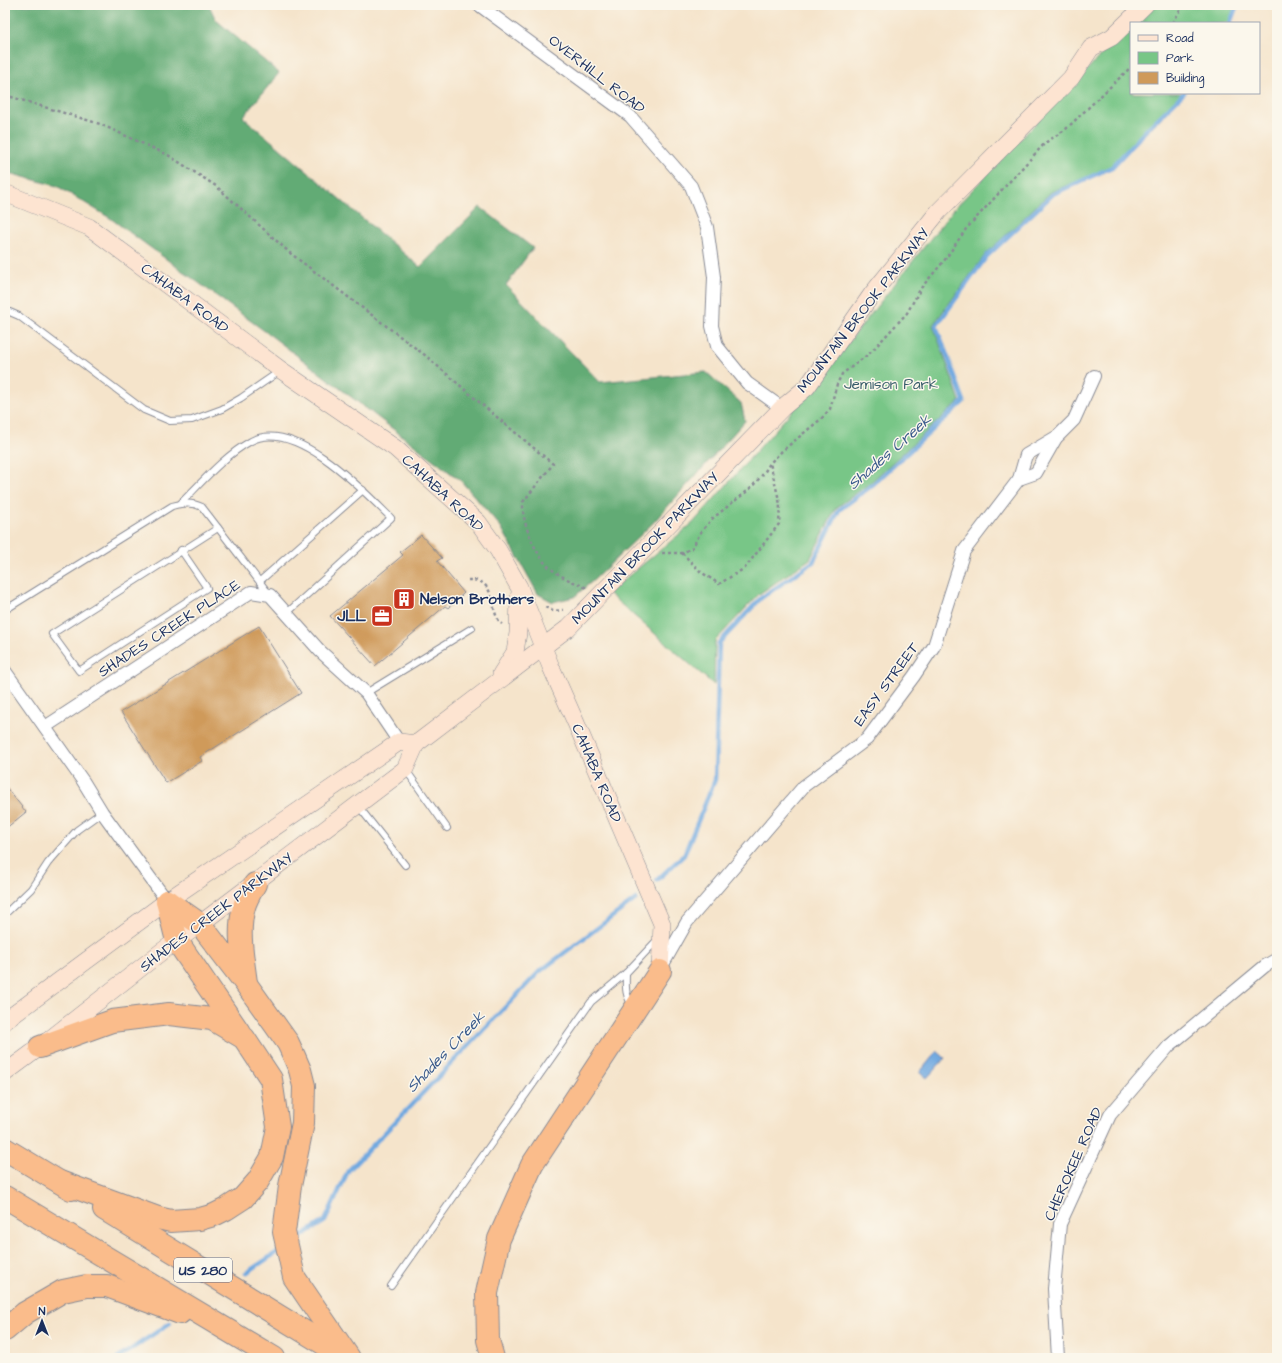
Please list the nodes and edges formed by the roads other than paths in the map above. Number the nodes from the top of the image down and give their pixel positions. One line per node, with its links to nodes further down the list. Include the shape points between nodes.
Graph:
1 (480, 5): 7 (street, OVERHILL ROAD, via 630,116 691,186 707,227 714,277 712,326 717,346 747,383)
2 (1144, 5): 7 (main road, MOUNTAIN BROOK PARKWAY, via 1112,37 1091,48 1071,78 938,212 872,294 807,386)
3 (5, 193): 5 (main road, CAHABA ROAD, via 89,227)
4 (5, 310): 5 (lane, via 19,316 144,410 170,421 192,420 222,409)
5 (281, 370): 15 (main road, CAHABA ROAD, via 395,448 478,522)
6 (1094, 376): 8 (street, EASY STREET, via 1074,420)
7 (782, 408): 20 (main road, MOUNTAIN BROOK PARKWAY, via 654,549 617,578 568,628)
8 (1058, 436): 9 (street, EASY STREET, via 1036,473); 9 (street, EASY STREET, via 1026,455)
9 (1019, 479): 39 (street, EASY STREET, via 964,551 934,646 914,676 867,739 804,786 686,922)
10 (363, 490): 11 (lane, via 325,459 297,442 273,436 253,440 231,454); 14 (lane); 18 (lane, via 391,518)
11 (180, 504): 12 (lane, via 195,504 202,507); 17 (lane, via 172,506)
12 (218, 528): 13 (lane); 14 (lane)
13 (181, 550): 13 (lane, via 52,634 79,671 207,588)
14 (260, 581): 16 (lane)
15 (519, 587): 20 (main road, CAHABA ROAD); 22 (main road, via 515,652)
16 (270, 595): 18 (street); 24 (street, SHADES CREEK PLACE, via 251,592)
17 (5, 610)
18 (287, 614): 23 (street, via 320,651)
19 (472, 628): 23 (lane)
20 (543, 646): 22 (main road, SHADES CREEK PARKWAY); 36 (main road, CAHABA ROAD, via 662,924)
21 (5, 671): 24 (street)
22 (495, 684): 26 (main road, SHADES CREEK PARKWAY)
23 (366, 693): 25 (street)
24 (45, 727): 29 (street, via 84,781)
25 (399, 742): 26 (main road); 33 (main road)
26 (416, 744): 27 (main road, SHADES CREEK PARKWAY)
27 (405, 769): 28 (main road, SHADES CREEK PARKWAY); 30 (lane)
28 (358, 805): 31 (lane); 32 (main road, SHADES CREEK PARKWAY)
29 (102, 812): 33 (street); 34 (lane, via 77,830 48,863 31,889)
30 (447, 828)
31 (405, 865)
32 (255, 884): 35 (main road, SHADES CREEK PARKWAY); 41 (highway, via 244,905 241,921)
33 (167, 901): 35 (highway); 37 (highway); 43 (main road)
34 (5, 914)
35 (200, 924): 37 (main road, SHADES CREEK PARKWAY); 41 (highway)
36 (661, 937): 39 (main road, CAHABA ROAD); 40 (lane)
37 (177, 941): 44 (highway); 45 (main road, SHADES CREEK PARKWAY)
38 (1277, 959): 56 (street, CHEROKEE ROAD, via 1265,966 1170,1046 1110,1115 1060,1224 1054,1289)
39 (660, 970): 42 (highway)
40 (626, 972): 42 (lane, via 626,991 631,1003); 50 (lane, via 591,1002)
41 (246, 984): 54 (highway, via 288,1043 304,1086 303,1123 284,1232 294,1277)
42 (636, 1007): 55 (highway, via 532,1165 499,1239 487,1293 488,1340)
43 (5, 1021)
44 (244, 1038): 45 (highway, via 212,1019 169,1014 112,1020); 48 (highway, via 271,1079 278,1127 272,1157 258,1181 243,1198 214,1215 200,1219 171,1221)
45 (40, 1047): 46 (main road, SHADES CREEK PARKWAY)
46 (5, 1073)
47 (6, 1150): 48 (highway, US 280)
48 (60, 1182): 54 (highway, US 280)
49 (5, 1197): 52 (highway, US 280)
50 (391, 1286)
51 (5, 1330): 52 (highway, via 25,1313 64,1291 87,1286 107,1286)
52 (231, 1331): 53 (highway, US 280)
53 (274, 1358)
54 (348, 1358)
55 (493, 1358)
56 (1058, 1358)

